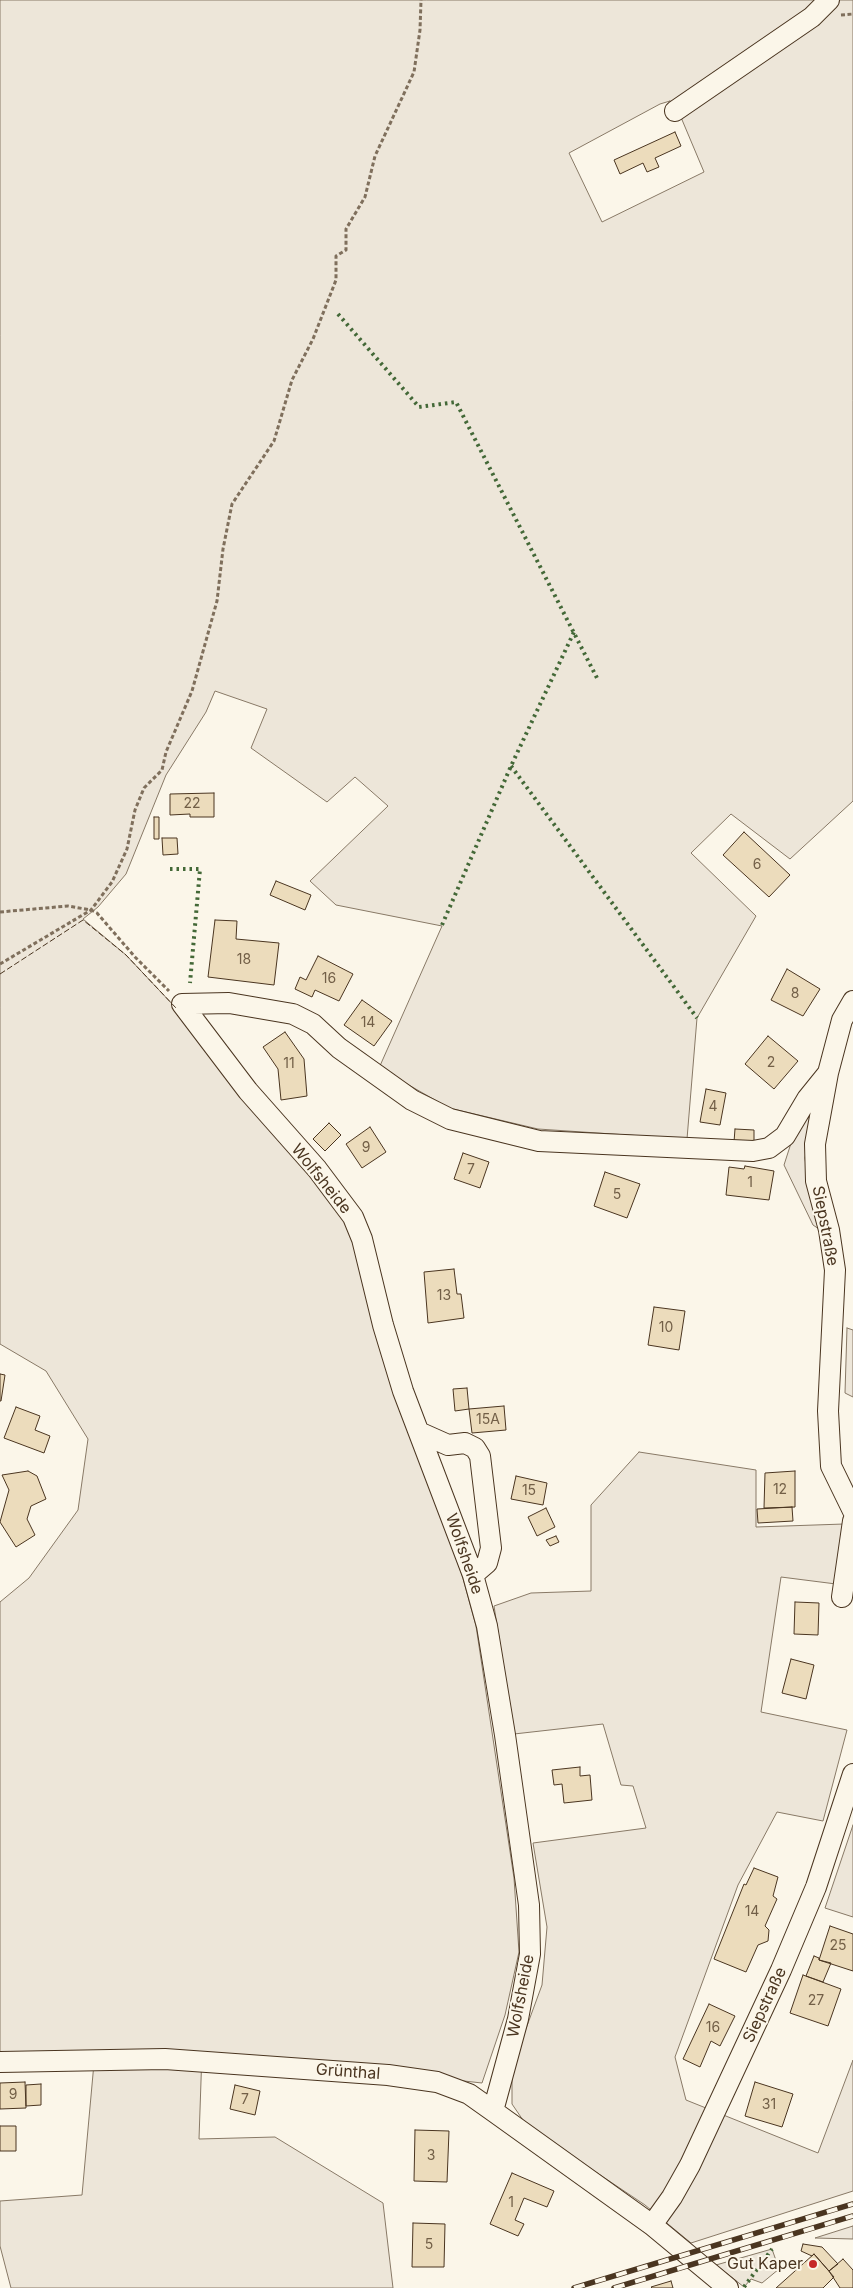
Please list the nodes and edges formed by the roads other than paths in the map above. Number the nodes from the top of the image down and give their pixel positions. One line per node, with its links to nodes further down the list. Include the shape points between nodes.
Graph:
1 (829, 0): 2 (street, via 812,17)
2 (675, 111)
3 (853, 1001): 4 (street, Siepstraße, via 842,1020)
4 (828, 1073): 5 (street, Wolfsheide, via 807,1099 785,1136 769,1148 752,1151 539,1141 450,1119 412,1100 339,1048 313,1024 293,1014 229,1003 182,1004 248,1091 317,1169 353,1217 362,1239 403,1391); 6 (street, Siepstraße, via 814,1144 816,1181 829,1230 834,1270 828,1411 831,1466)
5 (421, 1433): 8 (street, Wolfsheide); 8 (street, via 448,1445 466,1444 475,1448 480,1456 491,1548 487,1563)
6 (853, 1511)
7 (853, 1521): 9 (street)
8 (473, 1575): 12 (street, Wolfsheide, via 492,1653 529,1905 530,1954 518,2018)
9 (842, 1597)
10 (853, 1774): 13 (street, Siepstraße, via 816,1887 781,1970 690,2165)
11 (0, 2062): 12 (street, Grünthal, via 166,2060 388,2074 437,2082 468,2094)
12 (493, 2111): 13 (street, Grünthal)
13 (652, 2225): 14 (street, Grünthal)
14 (728, 2288)

